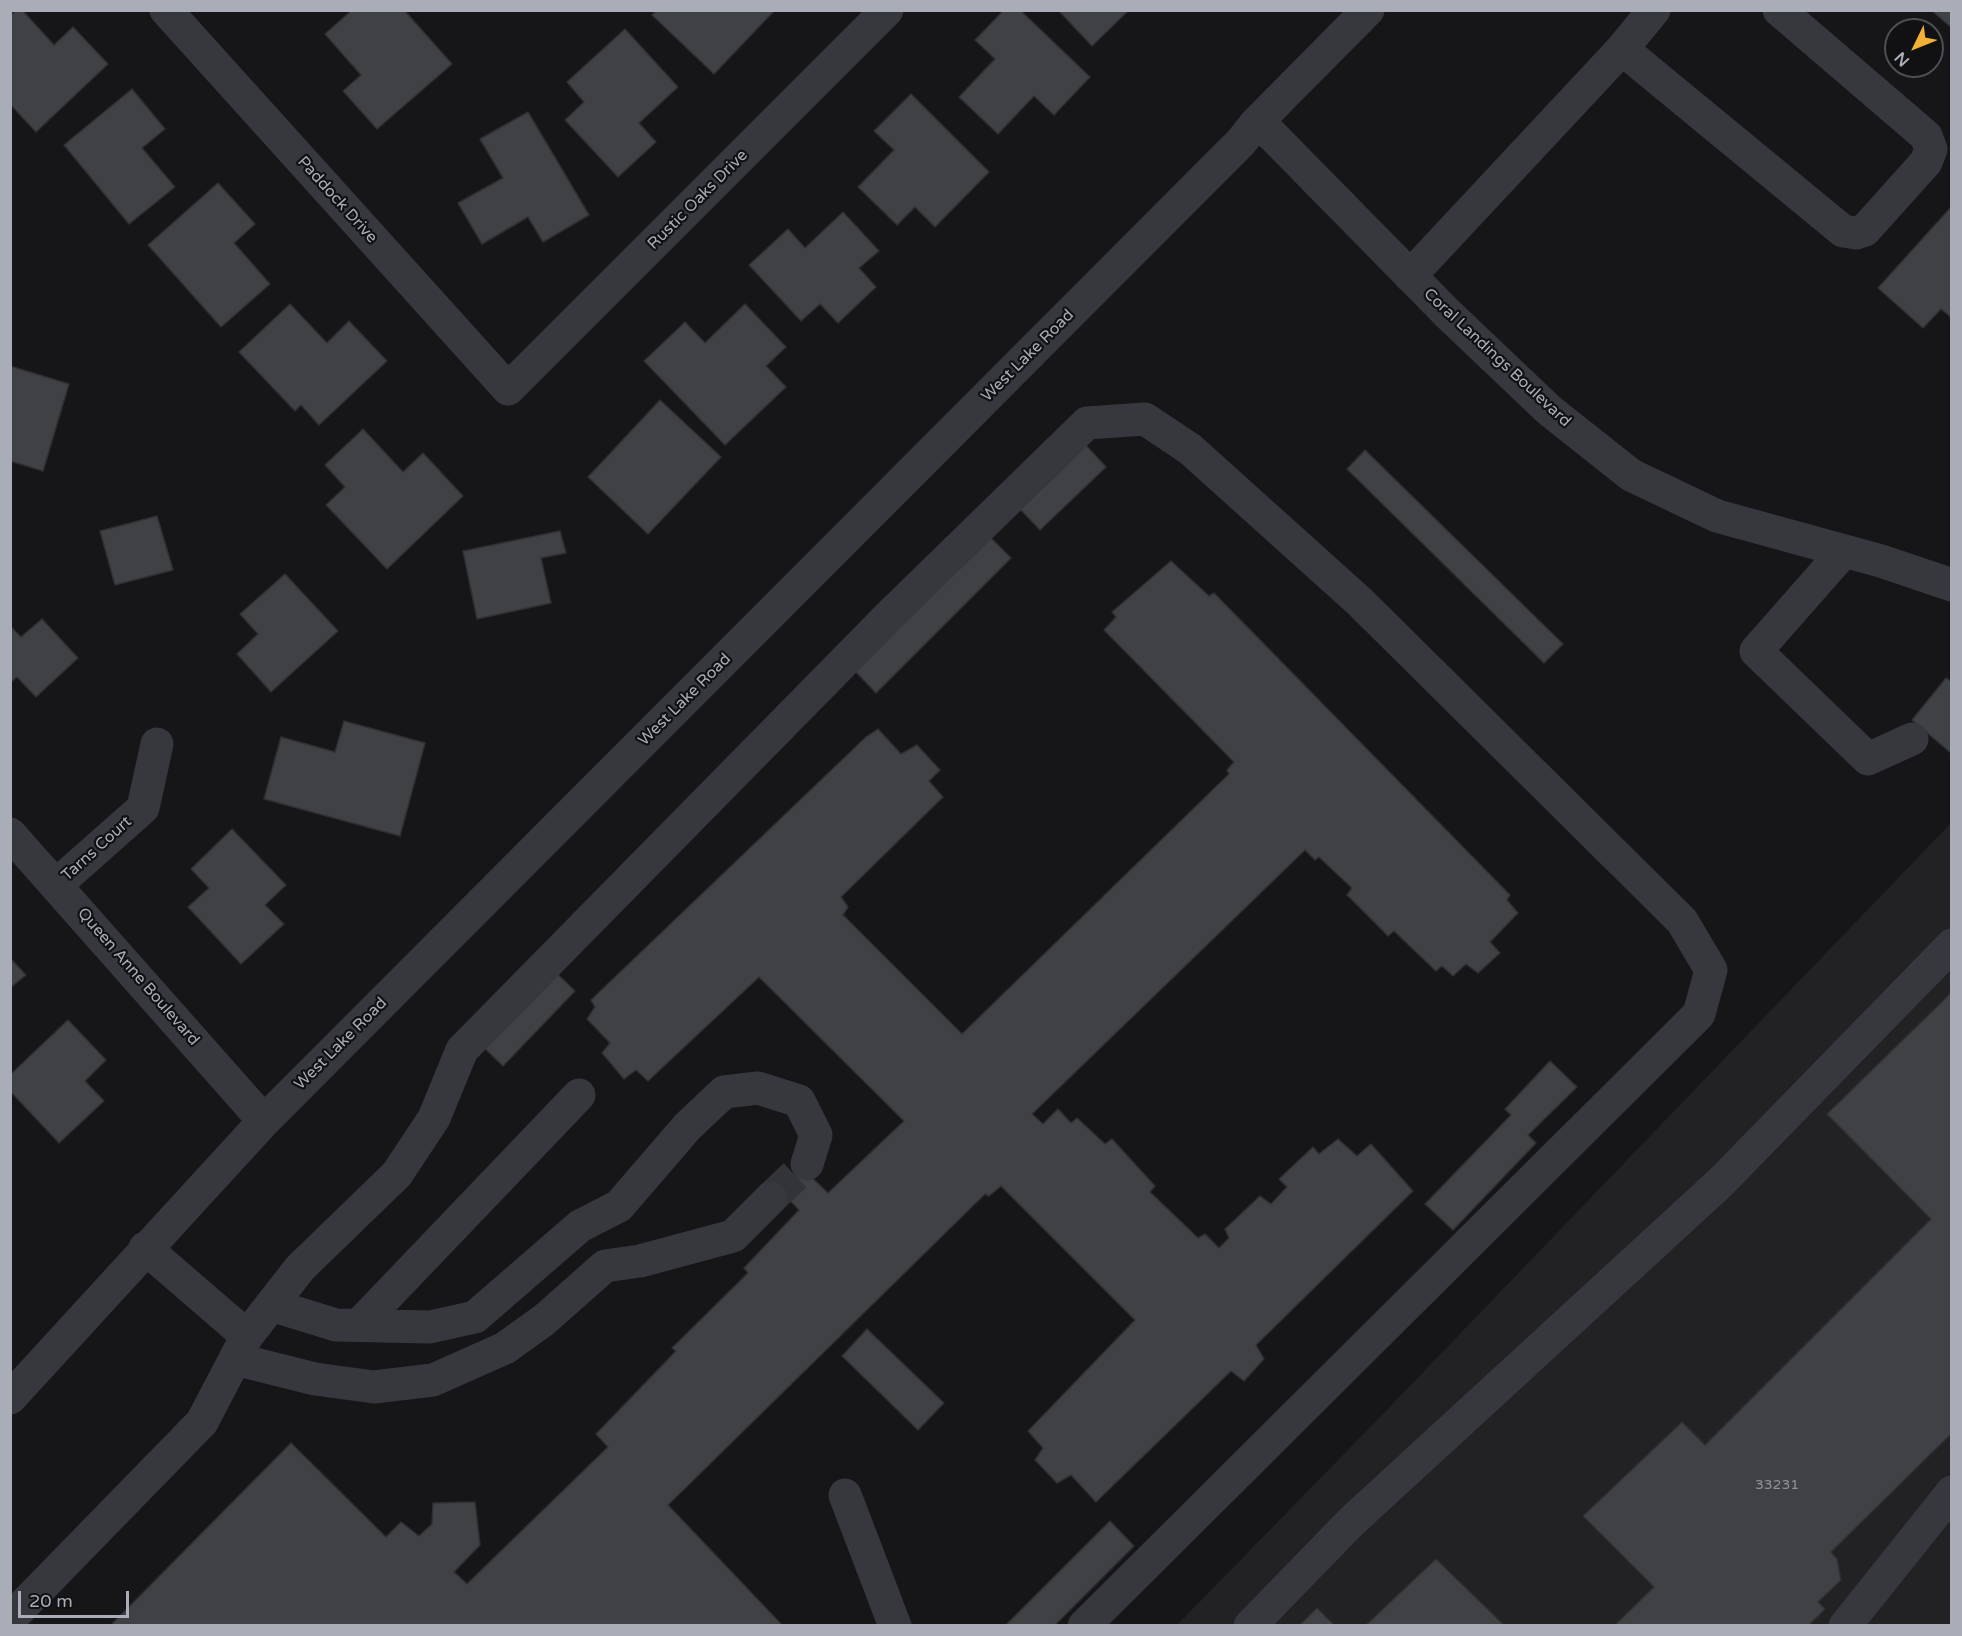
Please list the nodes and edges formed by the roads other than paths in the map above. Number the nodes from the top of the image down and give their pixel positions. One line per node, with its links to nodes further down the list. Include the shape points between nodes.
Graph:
1 (166, 10): 9 (street, Paddock Drive)
2 (887, 10): 9 (street, Rustic Oaks Drive)
3 (1368, 10): 7 (street, West Lake Road)
4 (1654, 10): 6 (street)
5 (1779, 10): 6 (street, via 1926,136 1931,149 1926,162 1865,230 1843,231)
6 (1622, 50): 8 (street)
7 (1256, 123): 8 (street, Coral Landings Boulevard); 18 (street, West Lake Road)
8 (1410, 276): 10 (street, Coral Landings Boulevard, via 1549,410 1631,475 1717,516)
9 (508, 389)
10 (1845, 551): 11 (street, Coral Landings Boulevard); 12 (street, via 1756,651 1868,759)
11 (1952, 585)
12 (1912, 739)
13 (157, 744): 15 (street, Tarns Court, via 143,808)
14 (10, 834): 15 (street, Queen Anne Boulevard)
15 (56, 885): 18 (street, Queen Anne Boulevard)
16 (1952, 945): 31 (street, via 1721,1182 1351,1522)
17 (579, 1095): 23 (street)
18 (264, 1121): 21 (street, West Lake Road)
19 (807, 1164): 23 (street, via 816,1135 798,1101 758,1088 724,1092 687,1127 619,1206 580,1226 475,1317 430,1327)
20 (771, 1198): 24 (street, via 733,1236 640,1261 605,1266 544,1320 505,1348 433,1380 374,1387 315,1379)
21 (145, 1248): 24 (street); 25 (street, West Lake Road)
22 (271, 1305): 23 (street, via 336,1324); 24 (street); 30 (street, via 300,1268 397,1174 434,1118 462,1050 889,616 1087,423 1145,419 1190,449 1360,602 1682,921 1711,970 1699,1014)
23 (359, 1325)
24 (241, 1348): 28 (street, via 202,1422)
25 (10, 1398)
26 (845, 1495): 29 (street)
27 (1948, 1505): 32 (street)
28 (10, 1619)
29 (896, 1626)
30 (1084, 1626)
31 (1250, 1626)
32 (1845, 1626)

